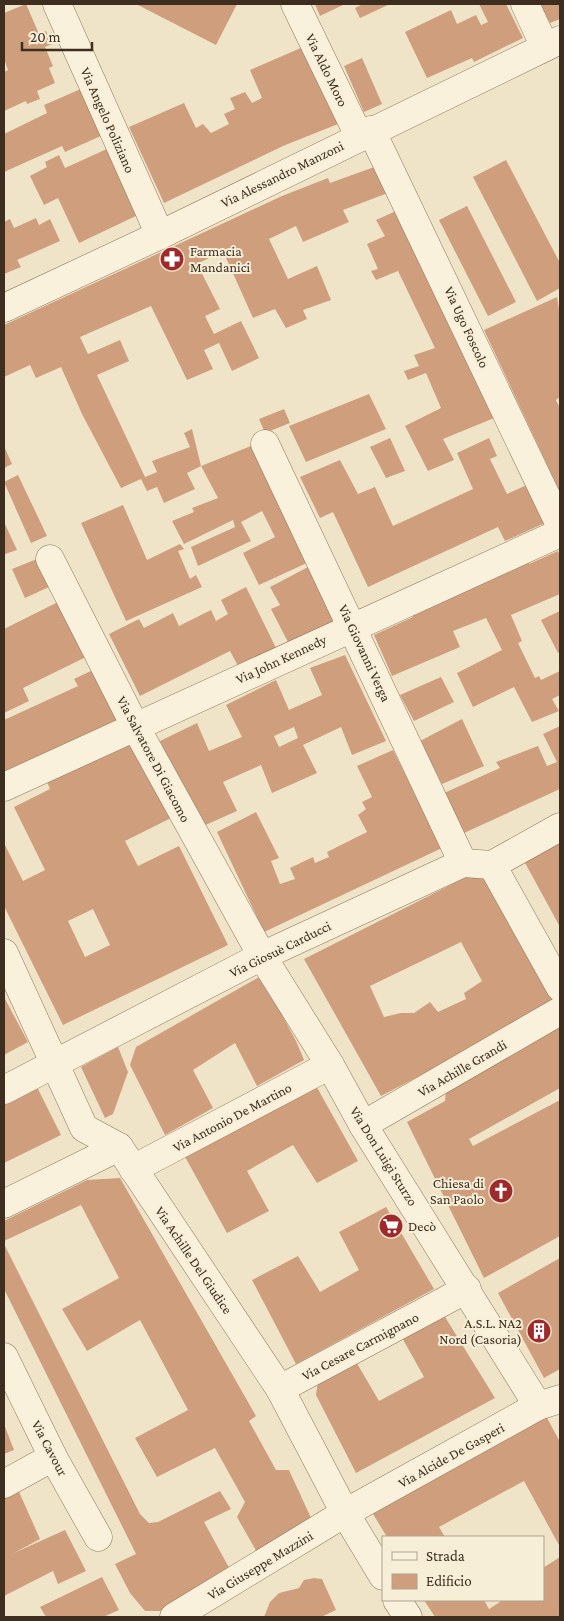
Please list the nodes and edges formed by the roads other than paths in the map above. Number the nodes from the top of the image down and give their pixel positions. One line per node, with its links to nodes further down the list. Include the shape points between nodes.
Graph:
1 (57, 4): 6 (street, Via Angelo Poliziano)
2 (295, 4): 5 (street, Via Aldo Moro)
3 (525, 4): 4 (street)
4 (552, 43): 5 (street, Via Alessandro Manzoni)
5 (365, 133): 6 (street, Via Alessandro Manzoni); 9 (street, Via Ugo Foscolo)
6 (160, 235): 7 (street, Via Alessandro Manzoni)
7 (4, 308)
8 (265, 444): 12 (street, Via Giovanni Verga)
9 (560, 525)
10 (560, 532): 12 (street, Via John Kennedy)
11 (50, 559): 13 (street, Via Salvatore Di Giacomo)
12 (353, 626): 13 (street, Via John Kennedy); 16 (street, Via Giovanni Verga)
13 (135, 726): 14 (street, Via John Kennedy); 19 (street, Via Salvatore Di Giacomo)
14 (4, 787)
15 (560, 827): 17 (street)
16 (463, 863): 17 (street, Via Giosuè Carducci); 19 (street, Via Giosuè Carducci)
17 (492, 865): 20 (street)
18 (4, 953): 22 (street, Via Achille Del Giudice)
19 (262, 956): 22 (street, Via Giosuè Carducci); 23 (street, Via Don Luigi Sturzo)
20 (560, 987)
21 (560, 1011): 25 (street, Via Achille Grandi)
22 (56, 1063): 24 (street, Via Giosuè Carducci); 26 (street, Via Achille Del Giudice, via 84,1128)
23 (330, 1065): 25 (street, Via Don Luigi Sturzo); 27 (street, Via Antonio De Martino)
24 (4, 1090)
25 (363, 1125): 29 (street, Via Don Luigi Sturzo)
26 (119, 1147): 27 (street, Via Achille Del Giudice); 28 (street)
27 (134, 1169): 31 (street, Via Achille Del Giudice)
28 (4, 1204)
29 (467, 1289): 31 (street, Via Cesare Carmignano); 32 (street, Via Don Luigi Sturzo)
30 (4, 1357): 33 (street, Via Cavour)
31 (280, 1389): 35 (street, Via Achille Del Giudice)
32 (554, 1403): 35 (street, Via Alcide De Gasperi)
33 (53, 1457): 34 (street); 36 (street, Via Cavour)
34 (4, 1484)
35 (345, 1513): 37 (street, Via Achille Del Giudice); 39 (street, Via Giuseppe Mazzini)
36 (98, 1537)
37 (382, 1574)
38 (398, 1601): 40 (street)
39 (174, 1617)
40 (408, 1617)

